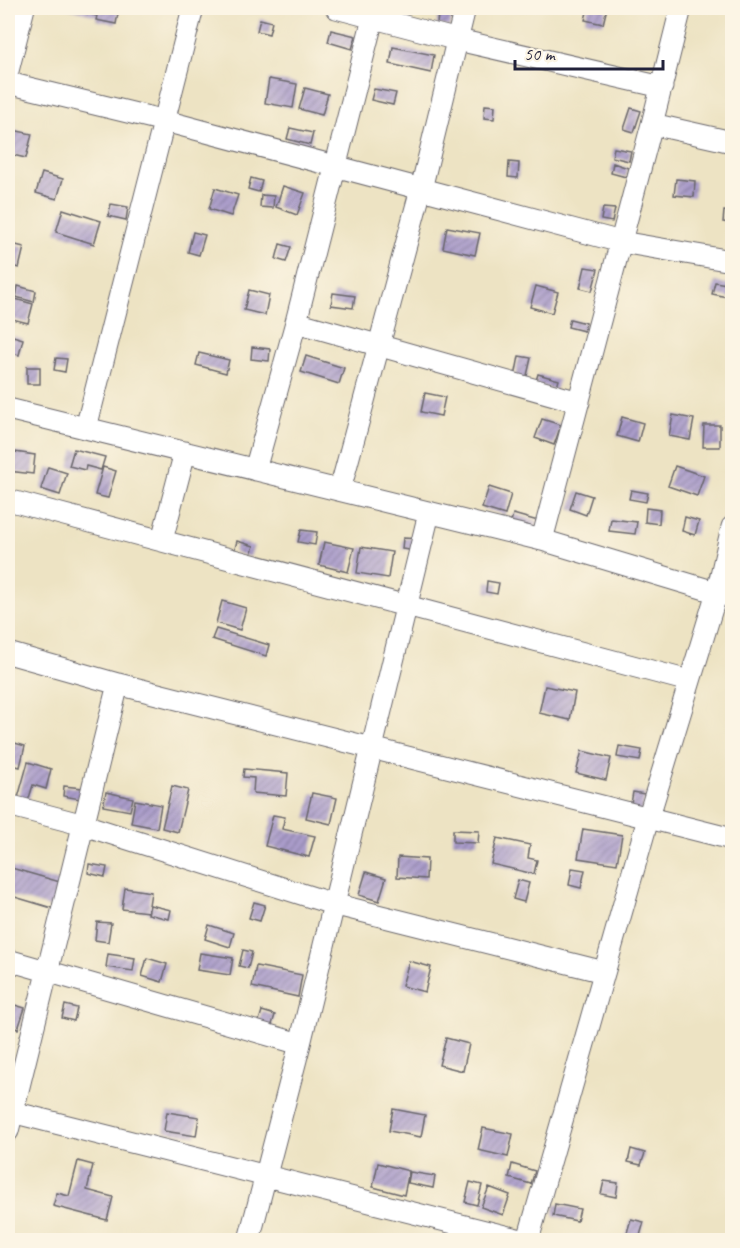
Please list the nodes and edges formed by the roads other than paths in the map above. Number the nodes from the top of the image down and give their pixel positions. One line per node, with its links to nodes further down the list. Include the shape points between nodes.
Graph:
1 (24, 8): 8 (street)
2 (193, 8): 11 (street)
3 (336, 8): 6 (street)
4 (465, 8): 7 (street)
5 (681, 8): 10 (street)
6 (373, 18): 7 (street); 14 (street)
7 (458, 40): 10 (street); 15 (street)
8 (8, 71)
9 (8, 83): 11 (street)
10 (662, 87): 12 (street)
11 (165, 121): 14 (street); 22 (street)
12 (652, 124): 13 (street); 16 (street)
13 (732, 142)
14 (335, 167): 15 (street); 18 (street)
15 (421, 189): 16 (street); 19 (street)
16 (621, 242): 17 (street); 20 (street)
17 (732, 261)
18 (296, 322): 19 (street); 24 (street)
19 (380, 345): 20 (street); 25 (street)
20 (579, 402): 30 (street)
21 (8, 409): 22 (street)
22 (86, 428): 23 (street)
23 (185, 452): 24 (street); 29 (street)
24 (255, 470): 25 (street)
25 (340, 490): 27 (street)
26 (8, 500): 29 (street)
27 (429, 513): 30 (street); 32 (street)
28 (732, 527): 31 (street)
29 (162, 540): 32 (street)
30 (542, 540): 31 (street)
31 (724, 594): 34 (street)
32 (406, 604): 34 (street); 36 (street)
33 (8, 653): 35 (street)
34 (688, 681): 38 (street)
35 (118, 684): 36 (street); 39 (street)
36 (373, 748): 38 (street); 41 (street)
37 (8, 805): 39 (street)
38 (648, 819): 40 (street); 44 (street)
39 (84, 825): 41 (street); 43 (street)
40 (732, 839)
41 (333, 904): 44 (street); 45 (street)
42 (8, 960): 43 (street)
43 (47, 971): 45 (street); 46 (street)
44 (604, 972): 50 (street)
45 (300, 1044): 47 (street)
46 (10, 1121): 47 (street)
47 (265, 1175): 48 (street); 49 (street)
48 (249, 1240)
49 (521, 1240)
50 (528, 1240)

